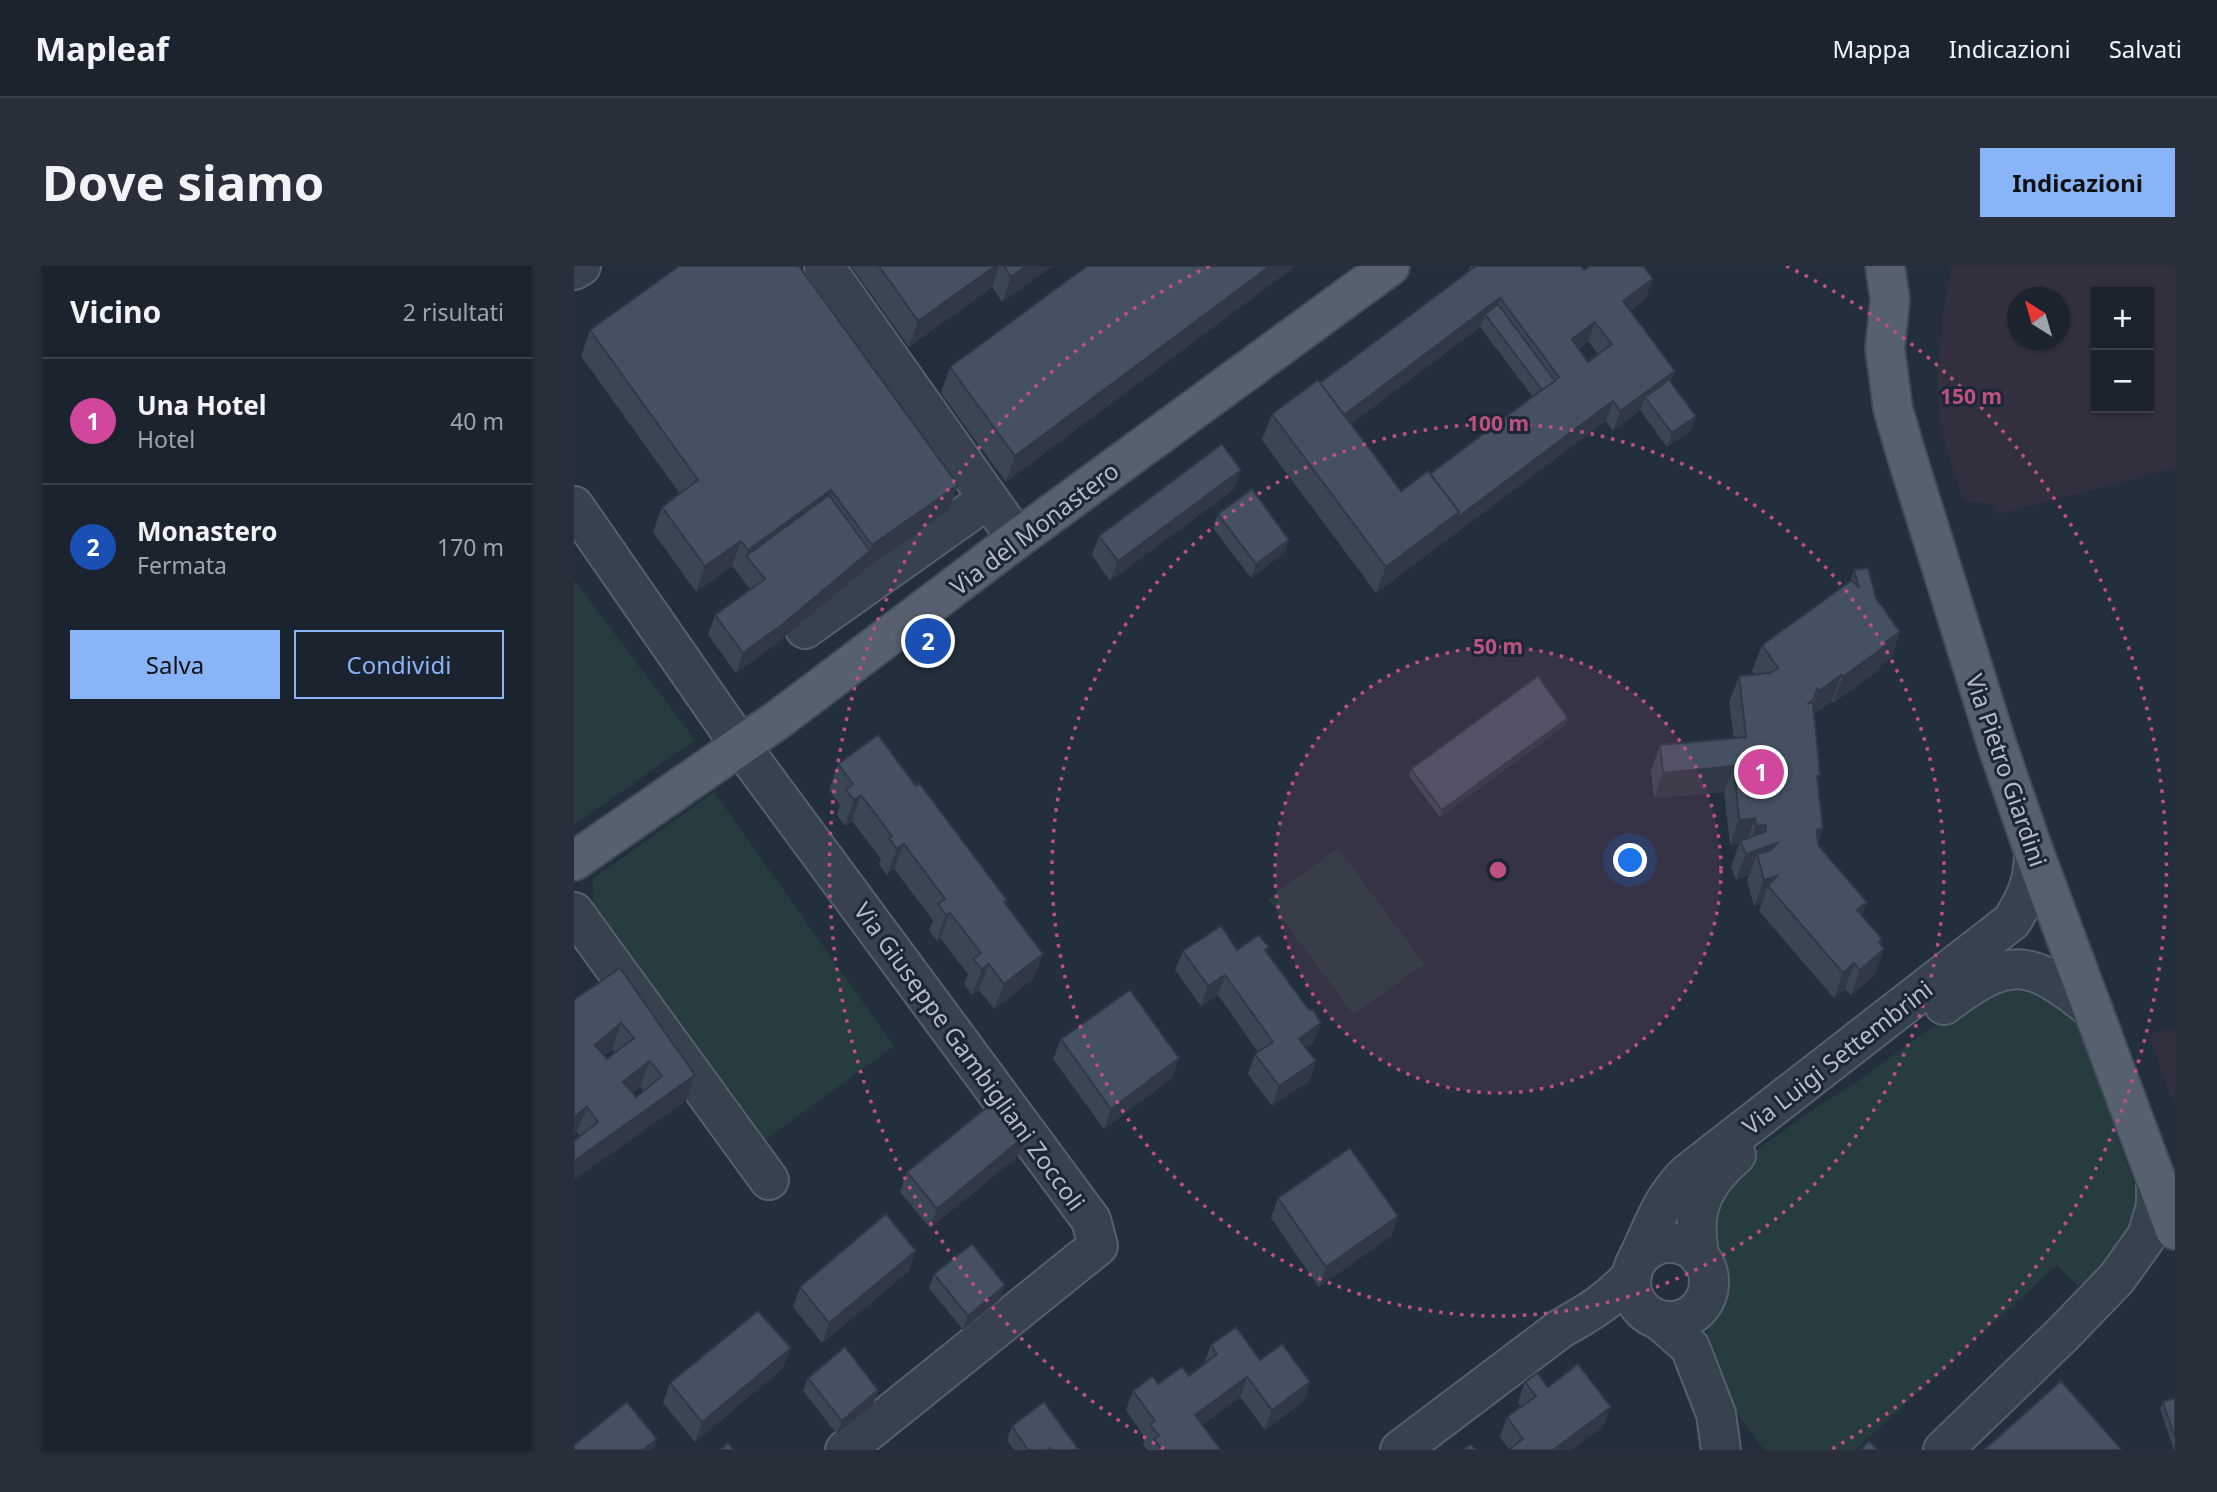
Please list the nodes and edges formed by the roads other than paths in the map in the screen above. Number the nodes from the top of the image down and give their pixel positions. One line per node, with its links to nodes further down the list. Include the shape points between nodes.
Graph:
1 (580, 266): 5 (street)
2 (824, 266): 7 (street)
3 (1390, 266): 9 (main road, Via del Monastero)
4 (1907, 266): 6 (main road, Via Pietro Giardini)
5 (574, 270)
6 (1888, 283): 12 (main road, Via Pietro Giardini, via 1885,349 1893,409)
7 (988, 499): 9 (street); 10 (street)
8 (574, 506): 11 (street)
9 (1017, 539): 11 (main road, Via del Monastero)
10 (804, 629)
11 (740, 745): 13 (main road, Via del Monastero); 26 (street, Via Giuseppe Gambigliani Zoccoli, via 1091,1220 1098,1246)
12 (2034, 852): 15 (main road, Via Pietro Giardini); 20 (street, Via Luigi Settembrini, via 2034,877 2012,921 1688,1173 1663,1203)
13 (574, 861)
14 (574, 912): 17 (street)
15 (2093, 1010): 16 (main road, Via Pietro Giardini); 19 (street, Via Luigi Settembrini, via 2052,980 2031,971 2004,970 1973,983 1728,1162 1704,1192 1698,1208 1695,1230)
16 (2156, 1178): 18 (main road, Via Pietro Giardini); 29 (street, via 2156,1206 2147,1236 2117,1278)
17 (769, 1180)
18 (2175, 1230)
19 (1700, 1258): 20 (street, via 1679,1244 1666,1244 1654,1247); 21 (street, via 1706,1267 1708,1289)
20 (1634, 1269): 22 (street, Via Luigi Settembrini, via 1610,1298); 23 (street, via 1634,1298)
21 (1698, 1309): 23 (street, via 1680,1320); 24 (street)
22 (1588, 1314): 23 (street, Via Luigi Settembrini, via 1614,1311); 27 (street, Via Luigi Settembrini, via 1560,1329)
23 (1654, 1318): 24 (street)
24 (1690, 1347): 25 (street)
25 (1719, 1432): 28 (street, via 1735,1436)
26 (845, 1450)
27 (1400, 1450)
28 (1740, 1450)
29 (1943, 1450)

